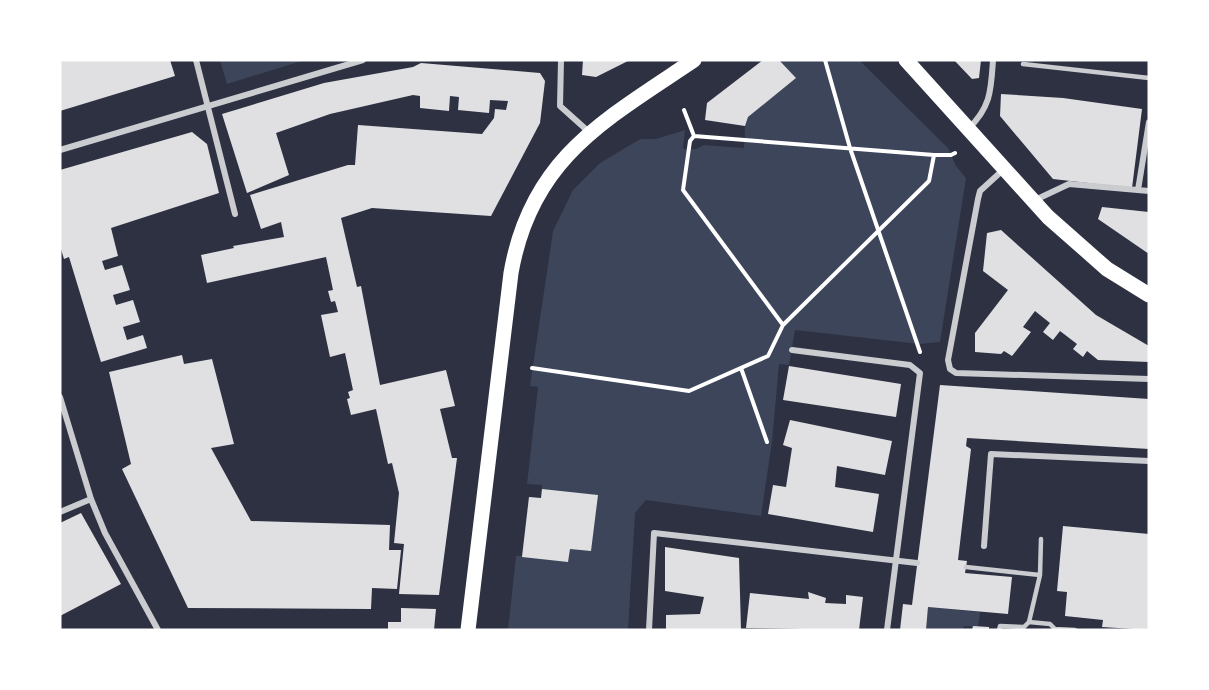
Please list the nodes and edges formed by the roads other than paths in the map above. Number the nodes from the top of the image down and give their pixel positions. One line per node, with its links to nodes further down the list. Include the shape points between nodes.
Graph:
1 (196, 60): 9 (street)
2 (363, 60): 9 (street)
3 (561, 60): 12 (street, via 560,106)
4 (693, 60): 12 (main road)
5 (906, 60): 11 (main road)
6 (993, 60): 11 (street, via 983,115)
7 (1023, 64): 8 (lane)
8 (1149, 78)
9 (208, 107): 13 (street); 18 (street)
10 (1149, 122): 15 (street)
11 (968, 129): 14 (main road)
12 (589, 132): 34 (main road, via 539,194 515,253)
13 (60, 150)
14 (1004, 170): 17 (main road); 21 (street, via 980,191 948,360 950,369 956,373)
15 (1138, 190): 16 (street); 17 (street, via 1070,184)
16 (1149, 191)
17 (1033, 201): 19 (main road, via 1107,268)
18 (236, 214)
19 (1149, 295)
20 (792, 350): 28 (street, via 910,365 920,373)
21 (1149, 379)
22 (60, 397): 24 (street)
23 (1149, 461): 27 (street, via 991,454)
24 (91, 499): 25 (street); 33 (street, via 105,533)
25 (60, 512)
26 (1041, 539): 31 (lane)
27 (984, 546)
28 (893, 562): 29 (street); 35 (street, via 654,532); 36 (street)
29 (916, 563)
30 (966, 567): 31 (lane)
31 (1040, 575): 32 (lane)
32 (1029, 622): 37 (lane, via 1024,627 1000,626); 38 (lane)
33 (158, 630)
34 (468, 630)
35 (649, 630)
36 (887, 630)
37 (999, 630)
38 (1074, 630)

